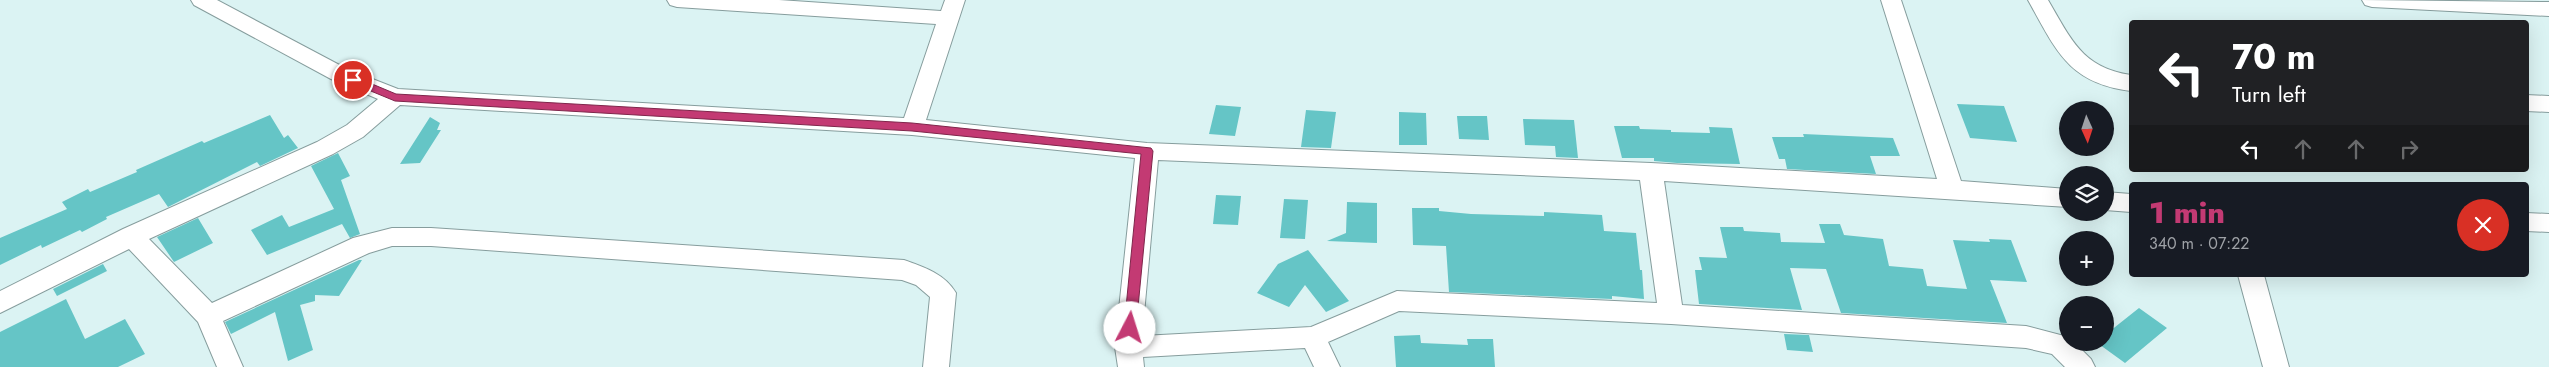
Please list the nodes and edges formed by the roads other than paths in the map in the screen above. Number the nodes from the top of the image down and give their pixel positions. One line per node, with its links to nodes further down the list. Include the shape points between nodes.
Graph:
1 (201, 0): 9 (street, via 339,74)
2 (676, 0): 6 (street)
3 (1891, 0): 15 (street)
4 (2038, 0): 8 (street, via 2073,59 2100,76)
5 (2372, 0): 7 (street)
6 (951, 9): 12 (street)
7 (2549, 9)
8 (2129, 83)
9 (395, 97): 12 (street); 21 (street, via 355,131 325,148)
10 (2529, 103): 11 (street)
11 (2549, 104)
12 (912, 127): 13 (street)
13 (1147, 151): 14 (street); 27 (street)
14 (1651, 172): 15 (street); 24 (street)
15 (1952, 189): 16 (street)
16 (2059, 197)
17 (2114, 202): 18 (street)
18 (2129, 203)
19 (2529, 222): 20 (street)
20 (2549, 223)
21 (132, 236): 23 (street); 25 (street)
22 (2251, 277): 32 (street)
23 (0, 302)
24 (1671, 314): 26 (street, via 1397,300); 31 (street, via 2026,337 2060,345)
25 (208, 316): 28 (street); 29 (street, via 362,245 392,237 432,237 904,270 925,278 943,293)
26 (1313, 337): 27 (street); 30 (street)
27 (1130, 357)
28 (230, 367)
29 (936, 367)
30 (1327, 367)
31 (2082, 367)
32 (2276, 367)

